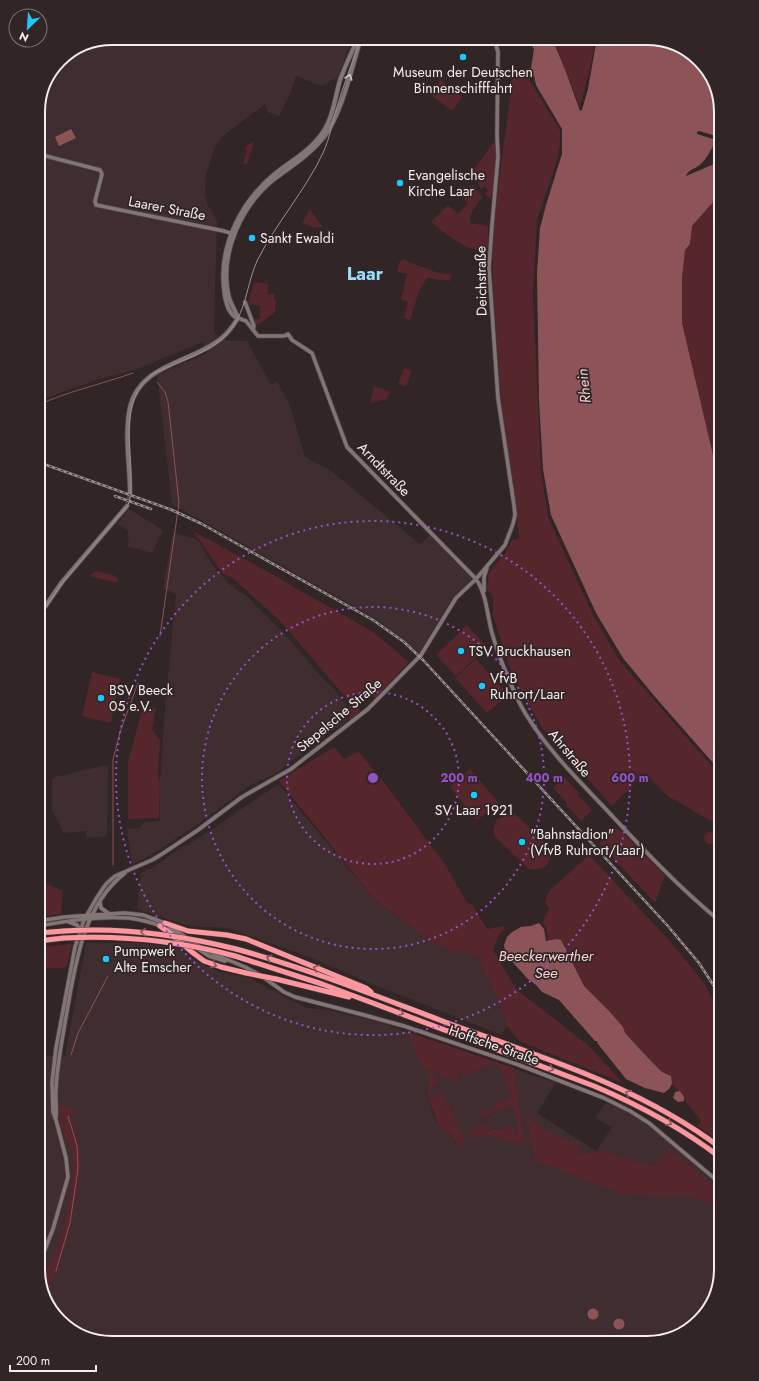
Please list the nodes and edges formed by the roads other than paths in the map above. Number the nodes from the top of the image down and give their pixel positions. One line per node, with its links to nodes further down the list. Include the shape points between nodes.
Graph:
1 (354, 45): 5 (main road, via 323,132)
2 (360, 45): 5 (main road, one-way to 2, via 305,157 330,127 337,114)
3 (496, 45): 12 (street, Deichstraße, via 498,158 490,277 498,398 514,505)
4 (45, 156): 6 (street, Laarer Straße, via 100,170 102,174 95,204)
5 (286, 168): 6 (main road, via 266,181 252,196 240,215)
6 (233, 234): 8 (main road, via 225,254 223,285 228,308 232,315)
7 (244, 302): 9 (street, via 254,326)
8 (238, 318): 9 (street, via 246,321); 10 (main road, via 216,343 156,372 137,390 128,418)
9 (253, 330): 14 (street, Arndtstraße, via 260,336 288,334 292,340 312,353 348,447)
10 (130, 493)
11 (127, 506): 16 (main road, via 62,582)
12 (513, 524): 13 (street, Stepelsche Straße, via 505,545)
13 (487, 566): 14 (street, Stepelsche Straße); 15 (street)
14 (476, 579): 15 (street, Ahrstraße); 17 (street, Stepelsche Straße, via 456,598 421,655 368,709 291,769 242,797 162,854)
15 (484, 594): 23 (street, Ahrstraße, via 492,633 506,673 521,706 535,728 635,842)
16 (45, 607)
17 (129, 870): 18 (street, Stepelsche Straße, via 119,878); 22 (street, Stepelsche Straße, via 115,876 106,884)
18 (100, 902): 19 (street, via 101,908); 20 (street, Stepelsche Straße)
19 (109, 914): 20 (street, Hoffsche Straße); 21 (street, Hoffsche Straße)
20 (92, 915): 22 (street, Hoffsche Straße); 26 (street, Stepelsche Straße)
21 (143, 915): 27 (street); 29 (street, Hoffsche Straße)
22 (87, 916): 24 (street, Hoffsche Straße); 25 (street, Stepelsche Straße)
23 (714, 916)
24 (45, 920)
25 (84, 920): 26 (street, Hoffsche Straße); 28 (street, Hoffsche Straße); 32 (street, Stepelsche Straße)
26 (90, 920): 27 (street, Hoffsche Straße); 38 (street, Stepelsche Straße, via 78,956 59,1057)
27 (142, 920): 31 (street, Hoffsche Straße)
28 (68, 921): 30 (street, Hoffsche Straße); 32 (street, via 77,925)
29 (165, 923): 35 (street, Hoffsche Straße, via 202,949); 36 (highway, one-way to 29, via 366,988 255,942 227,934 188,931)
30 (45, 925)
31 (160, 926): 35 (street, Hoffsche Straße, via 209,956); 37 (highway, one-way to 37, bridge, via 204,961)
32 (80, 930): 38 (street, Stepelsche Straße, via 72,958 52,1083 53,1112)
33 (45, 932): 36 (highway, one-way to 33, bridge, via 288,964 191,938 121,931)
34 (45, 940): 37 (highway, bridge, via 98,937 190,945 286,971)
35 (242, 965): 41 (street, Hoffsche Straße, via 295,997 404,1026 519,1065 604,1098 648,1123)
36 (376, 996): 39 (highway, one-way to 36, via 660,1109 611,1085)
37 (366, 1000): 40 (highway, one-way to 40, via 615,1095 670,1124)
38 (56, 1120): 42 (street, via 68,1177)
39 (714, 1143)
40 (714, 1153)
41 (714, 1178)
42 (45, 1249)

